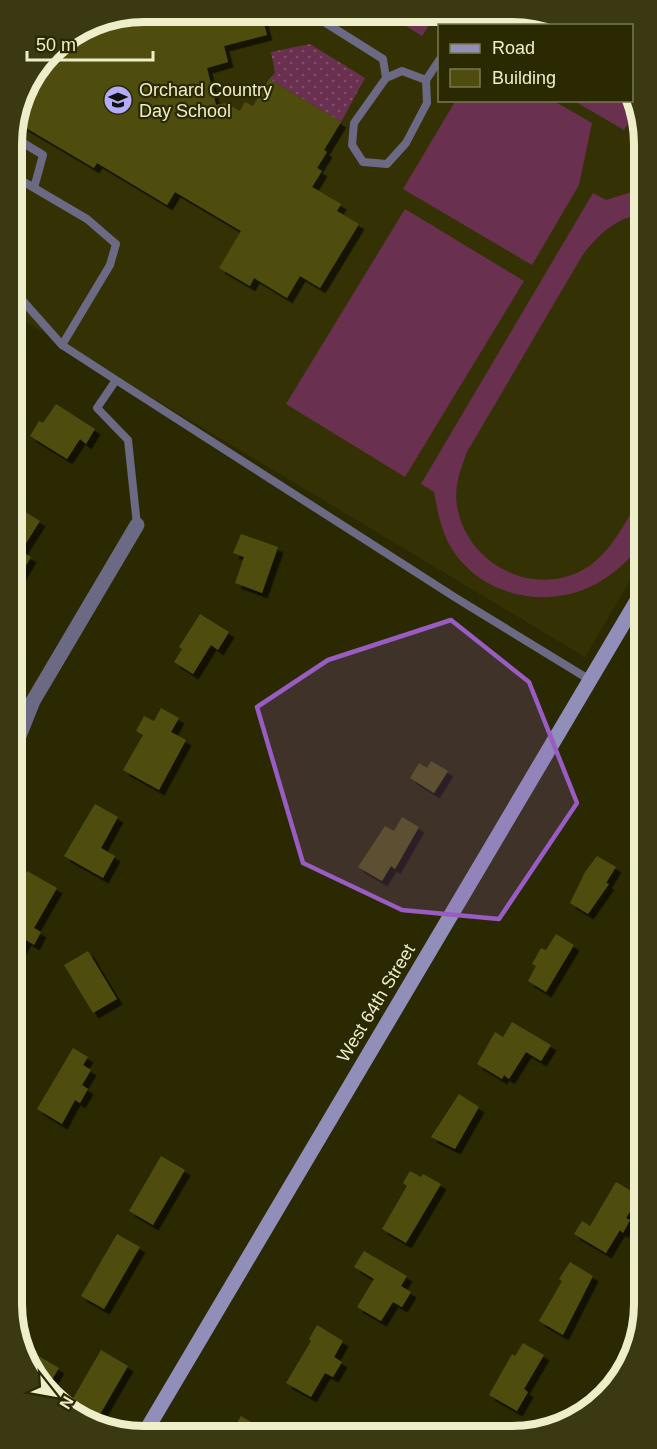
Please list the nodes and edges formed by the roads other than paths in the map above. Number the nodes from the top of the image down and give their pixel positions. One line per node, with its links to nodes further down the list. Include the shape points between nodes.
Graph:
1 (324, 22): 3 (lane, via 383,59)
2 (438, 62): 4 (lane)
3 (386, 78): 4 (lane, via 402,71); 4 (lane, via 354,123 352,145 363,162 387,164 406,143 427,103)
4 (426, 80)
5 (23, 143): 7 (lane, via 43,155)
6 (23, 181): 7 (lane)
7 (34, 188): 9 (lane, via 87,219 116,244 111,265)
8 (23, 301): 9 (lane)
9 (62, 345): 10 (lane)
10 (116, 380): 11 (lane, via 97,408 128,440); 13 (lane)
11 (137, 525): 14 (street, via 33,700)
12 (634, 606): 13 (street, West 64th Street)
13 (590, 680): 15 (street, West 64th Street)
14 (22, 727)
15 (149, 1426)

